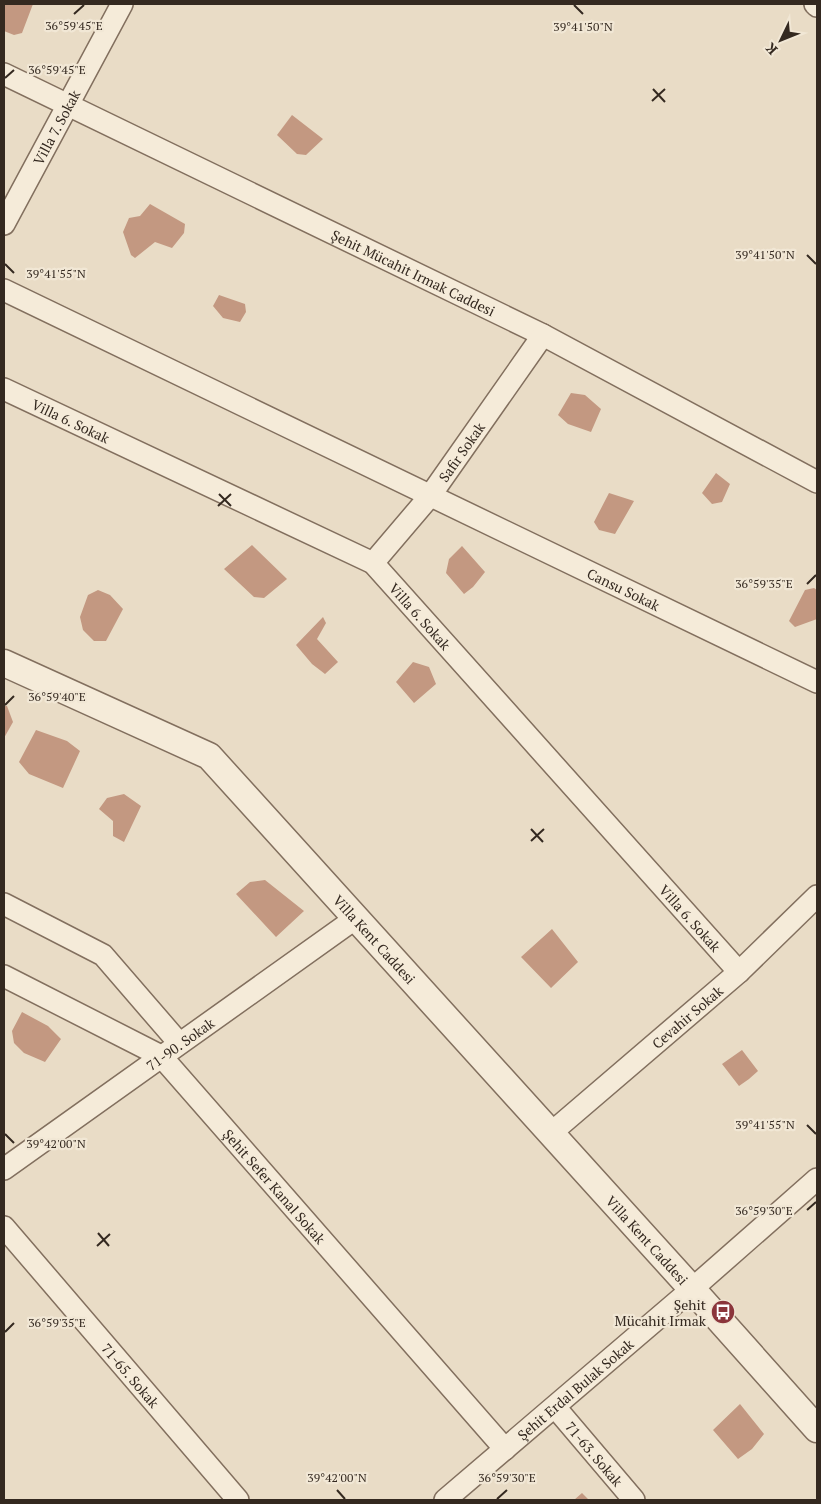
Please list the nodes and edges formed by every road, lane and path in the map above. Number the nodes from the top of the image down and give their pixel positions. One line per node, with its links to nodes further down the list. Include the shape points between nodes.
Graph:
1 (122, 4): 3 (street, Villa 7. Sokak)
2 (4, 74): 3 (street, Şehit Mücahit Irmak Caddesi)
3 (67, 104): 4 (street, Villa 7. Sokak); 6 (street, Şehit Mücahit Irmak Caddesi)
4 (4, 224)
5 (4, 290): 9 (street)
6 (543, 335): 8 (street, Şehit Mücahit Irmak Caddesi); 9 (street, Safir Sokak)
7 (4, 389): 10 (street, Villa 6. Sokak)
8 (817, 482)
9 (430, 496): 10 (street, Safir Sokak); 12 (street, Cansu Sokak)
10 (373, 563): 16 (street, Villa 6. Sokak)
11 (4, 663): 15 (street, Villa Kent Caddesi, via 209,756)
12 (817, 682)
13 (817, 896): 16 (street, Cevahir Sokak)
14 (4, 904): 18 (street, via 103,955)
15 (356, 918): 18 (street, 71-90. Sokak); 20 (street, Villa Kent Caddesi)
16 (739, 972): 20 (street, Cevahir Sokak)
17 (4, 976): 19 (street, Şehit Sefer Kanal Sokak)
18 (179, 1043): 19 (street, 71-90. Sokak)
19 (161, 1056): 21 (street, 71-90. Sokak); 27 (street, Şehit Sefer Kanal Sokak)
20 (551, 1133): 24 (street, Villa Kent Caddesi)
21 (4, 1169)
22 (817, 1179): 24 (street, Şehit Erdal Bulak Sokak)
23 (4, 1227): 28 (street, 71-65. Sokak)
24 (692, 1289): 25 (street, Şehit Erdal Bulak Sokak); 26 (street, Villa Kent Caddesi)
25 (555, 1407): 27 (street, Şehit Erdal Bulak Sokak); 30 (street, 71-63. Sokak)
26 (817, 1429)
27 (504, 1449): 29 (street, Şehit Erdal Bulak Sokak)
28 (238, 1500)
29 (445, 1500)
30 (634, 1500)

